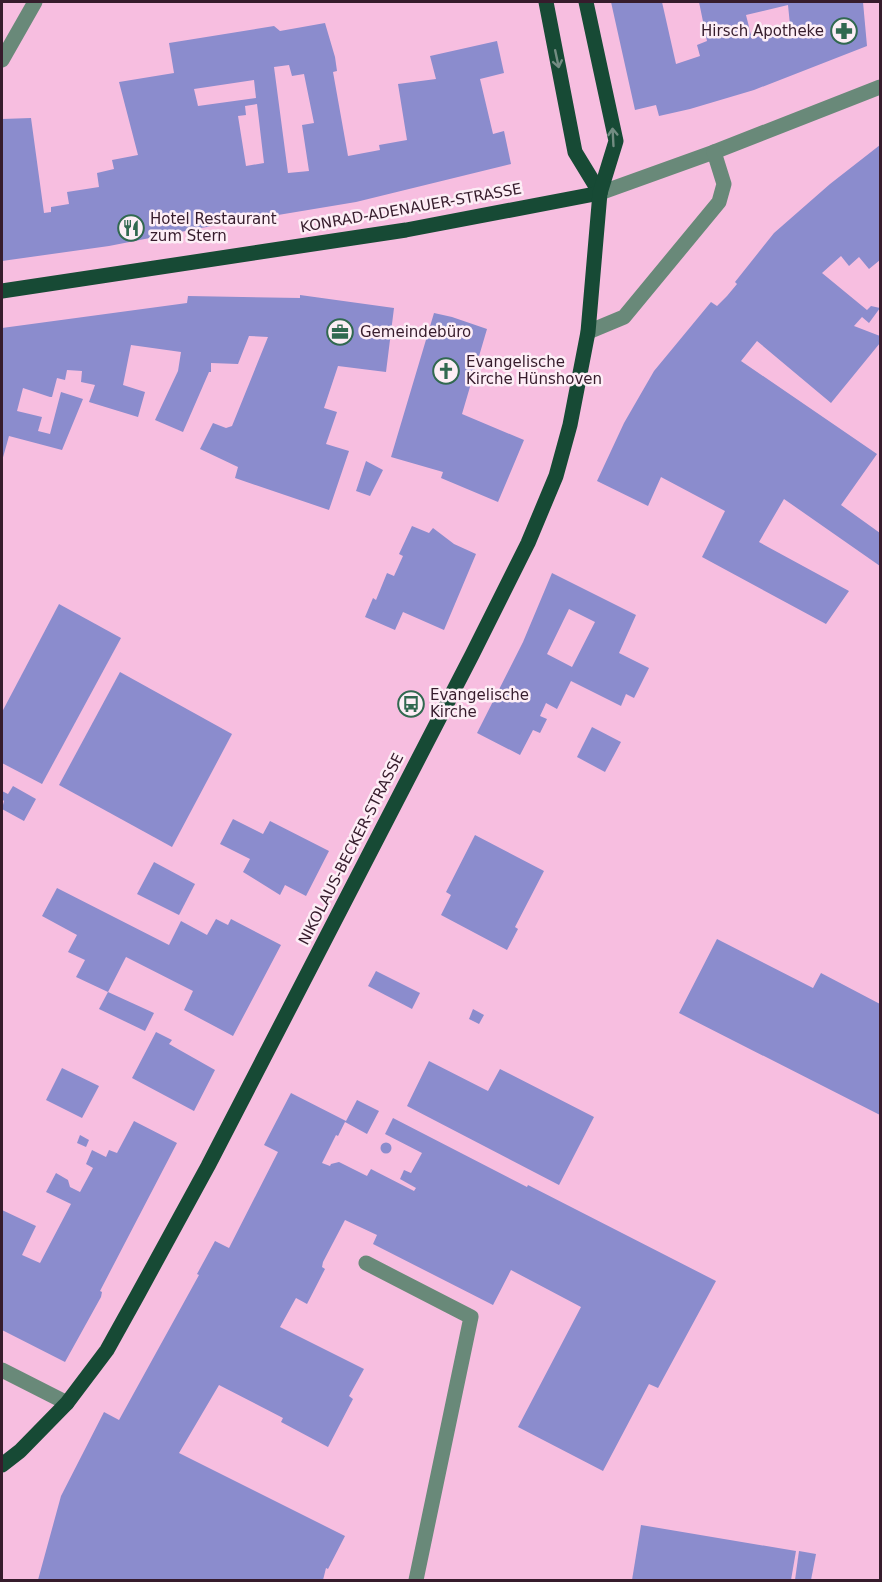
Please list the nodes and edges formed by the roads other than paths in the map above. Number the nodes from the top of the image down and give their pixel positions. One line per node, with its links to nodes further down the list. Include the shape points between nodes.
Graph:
1 (35, 2): 4 (street)
2 (546, 2): 7 (main road, one-way to 7, via 575,152)
3 (586, 2): 7 (main road, NIKOLAUS-BECKER-STRASSE, one-way to 3, via 616,141)
4 (2, 60)
5 (880, 87): 6 (street, KONRAD-ADENAUER-STRASSE)
6 (714, 152): 7 (street, KONRAD-ADENAUER-STRASSE); 9 (street, via 724,184 719,202 624,317)
7 (600, 193): 8 (main road, KONRAD-ADENAUER-STRASSE, via 406,230); 9 (main road, NIKOLAUS-BECKER-STRASSE)
8 (2, 291)
9 (588, 333): 12 (main road, NIKOLAUS-BECKER-STRASSE, via 556,476 528,543 208,1166 106,1350)
10 (366, 1263): 14 (street, via 471,1317)
11 (2, 1370): 12 (street)
12 (67, 1403): 13 (main road, NIKOLAUS-BECKER-STRASSE)
13 (2, 1465)
14 (416, 1581)

